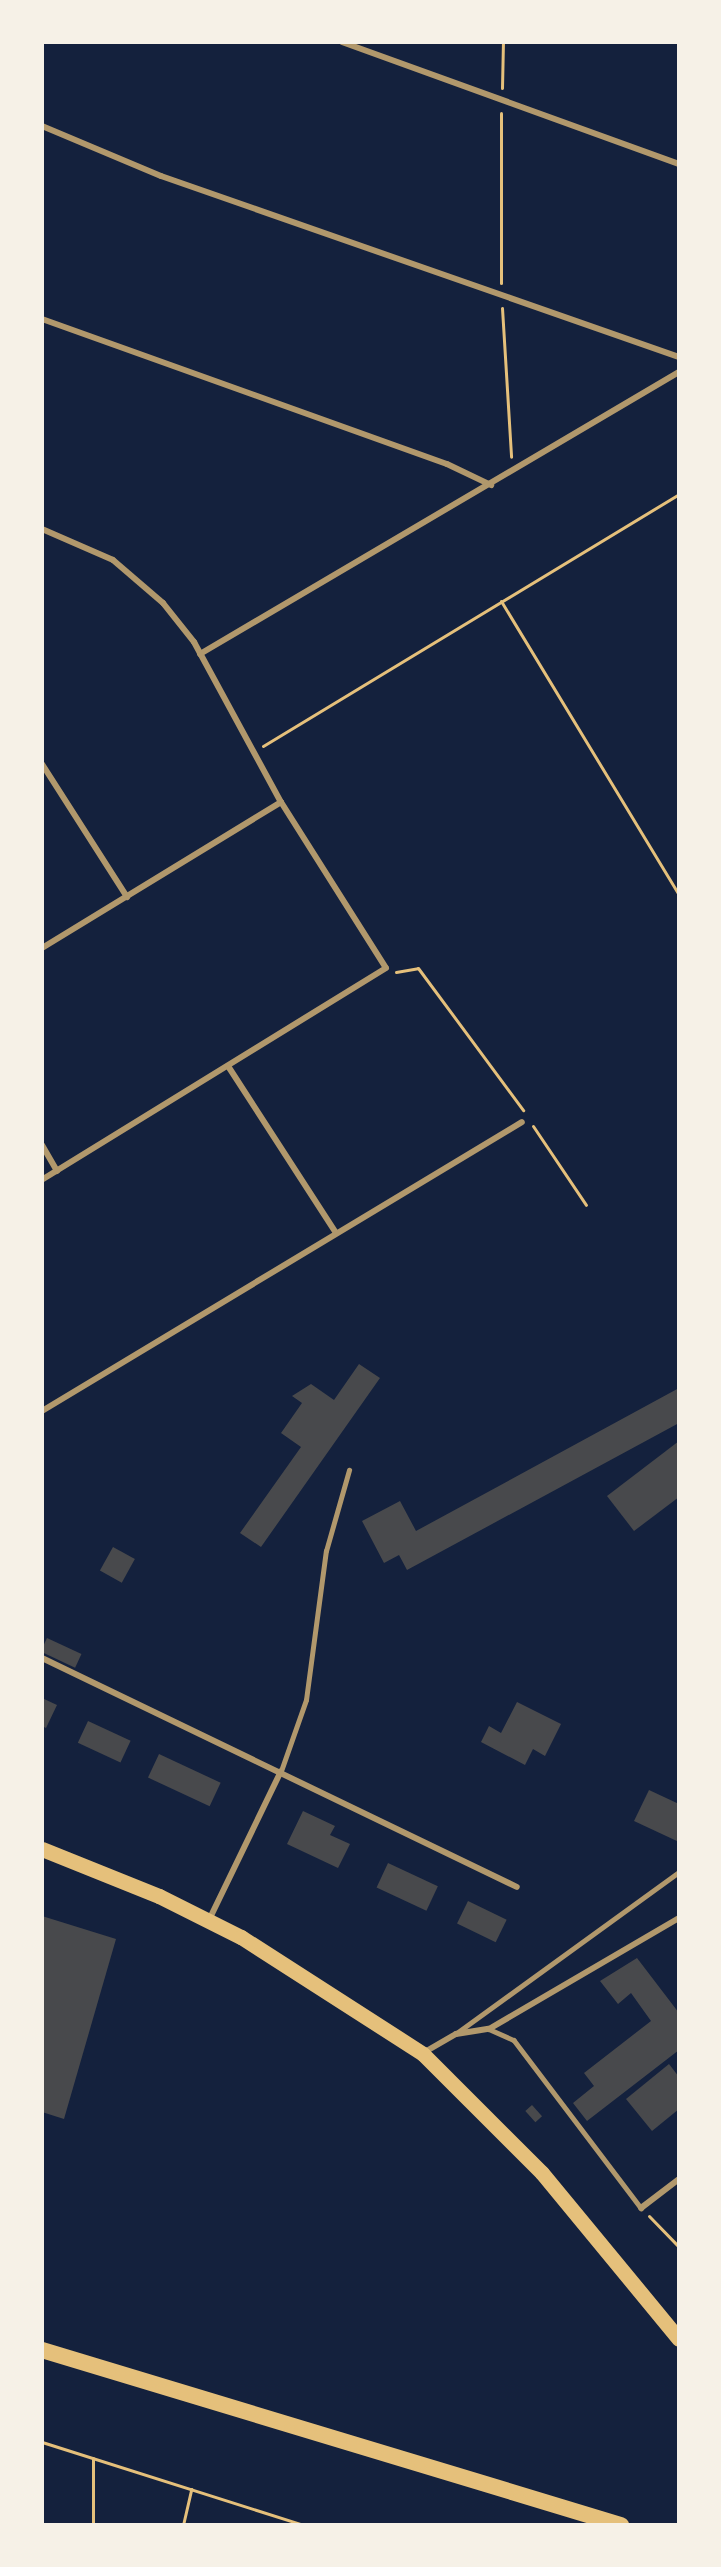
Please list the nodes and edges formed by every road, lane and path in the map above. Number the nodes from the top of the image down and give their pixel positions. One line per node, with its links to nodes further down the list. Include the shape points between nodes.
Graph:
1 (342, 42): 3 (street)
2 (503, 42): 3 (path)
3 (501, 101): 5 (street); 6 (path)
4 (42, 126): 6 (street, via 160,176)
5 (679, 164)
6 (501, 293): 8 (street); 10 (path)
7 (42, 319): 11 (street)
8 (679, 357)
9 (679, 372): 10 (street)
10 (512, 472): 11 (street)
11 (491, 485): 15 (street)
12 (679, 494): 14 (path)
13 (42, 529): 15 (street, via 82,543 144,583)
14 (501, 601): 16 (path); 19 (path)
15 (200, 654): 16 (street)
16 (253, 752): 18 (street)
17 (42, 764): 20 (street)
18 (281, 802): 20 (street); 22 (street)
19 (679, 895)
20 (127, 897): 21 (street)
21 (42, 948)
22 (386, 968): 23 (street); 28 (path, via 401,975 418,968)
23 (228, 1066): 26 (street); 29 (street)
24 (522, 1122): 29 (street)
25 (42, 1145): 26 (street)
26 (57, 1171): 27 (street)
27 (42, 1180)
28 (586, 1205)
29 (336, 1233): 30 (street)
30 (42, 1411)
31 (349, 1470): 33 (lane, via 326,1551 306,1700)
32 (42, 1658): 33 (street)
33 (281, 1771): 36 (street); 38 (street)
34 (42, 1849): 38 (main road)
35 (679, 1872): 40 (lane)
36 (517, 1887)
37 (679, 1918): 39 (street)
38 (209, 1921): 41 (main road, via 313,1979)
39 (489, 2029): 40 (street); 43 (lane, via 514,2040)
40 (456, 2034): 41 (street)
41 (423, 2054): 45 (main road, via 528,2158)
42 (679, 2179): 43 (street)
43 (641, 2208): 44 (path)
44 (679, 2247)
45 (679, 2338)
46 (42, 2350): 53 (highway)
47 (42, 2442): 48 (path)
48 (93, 2458): 49 (path); 50 (path)
49 (191, 2489): 51 (path); 52 (path)
50 (93, 2525)
51 (183, 2525)
52 (303, 2525)
53 (621, 2525)

